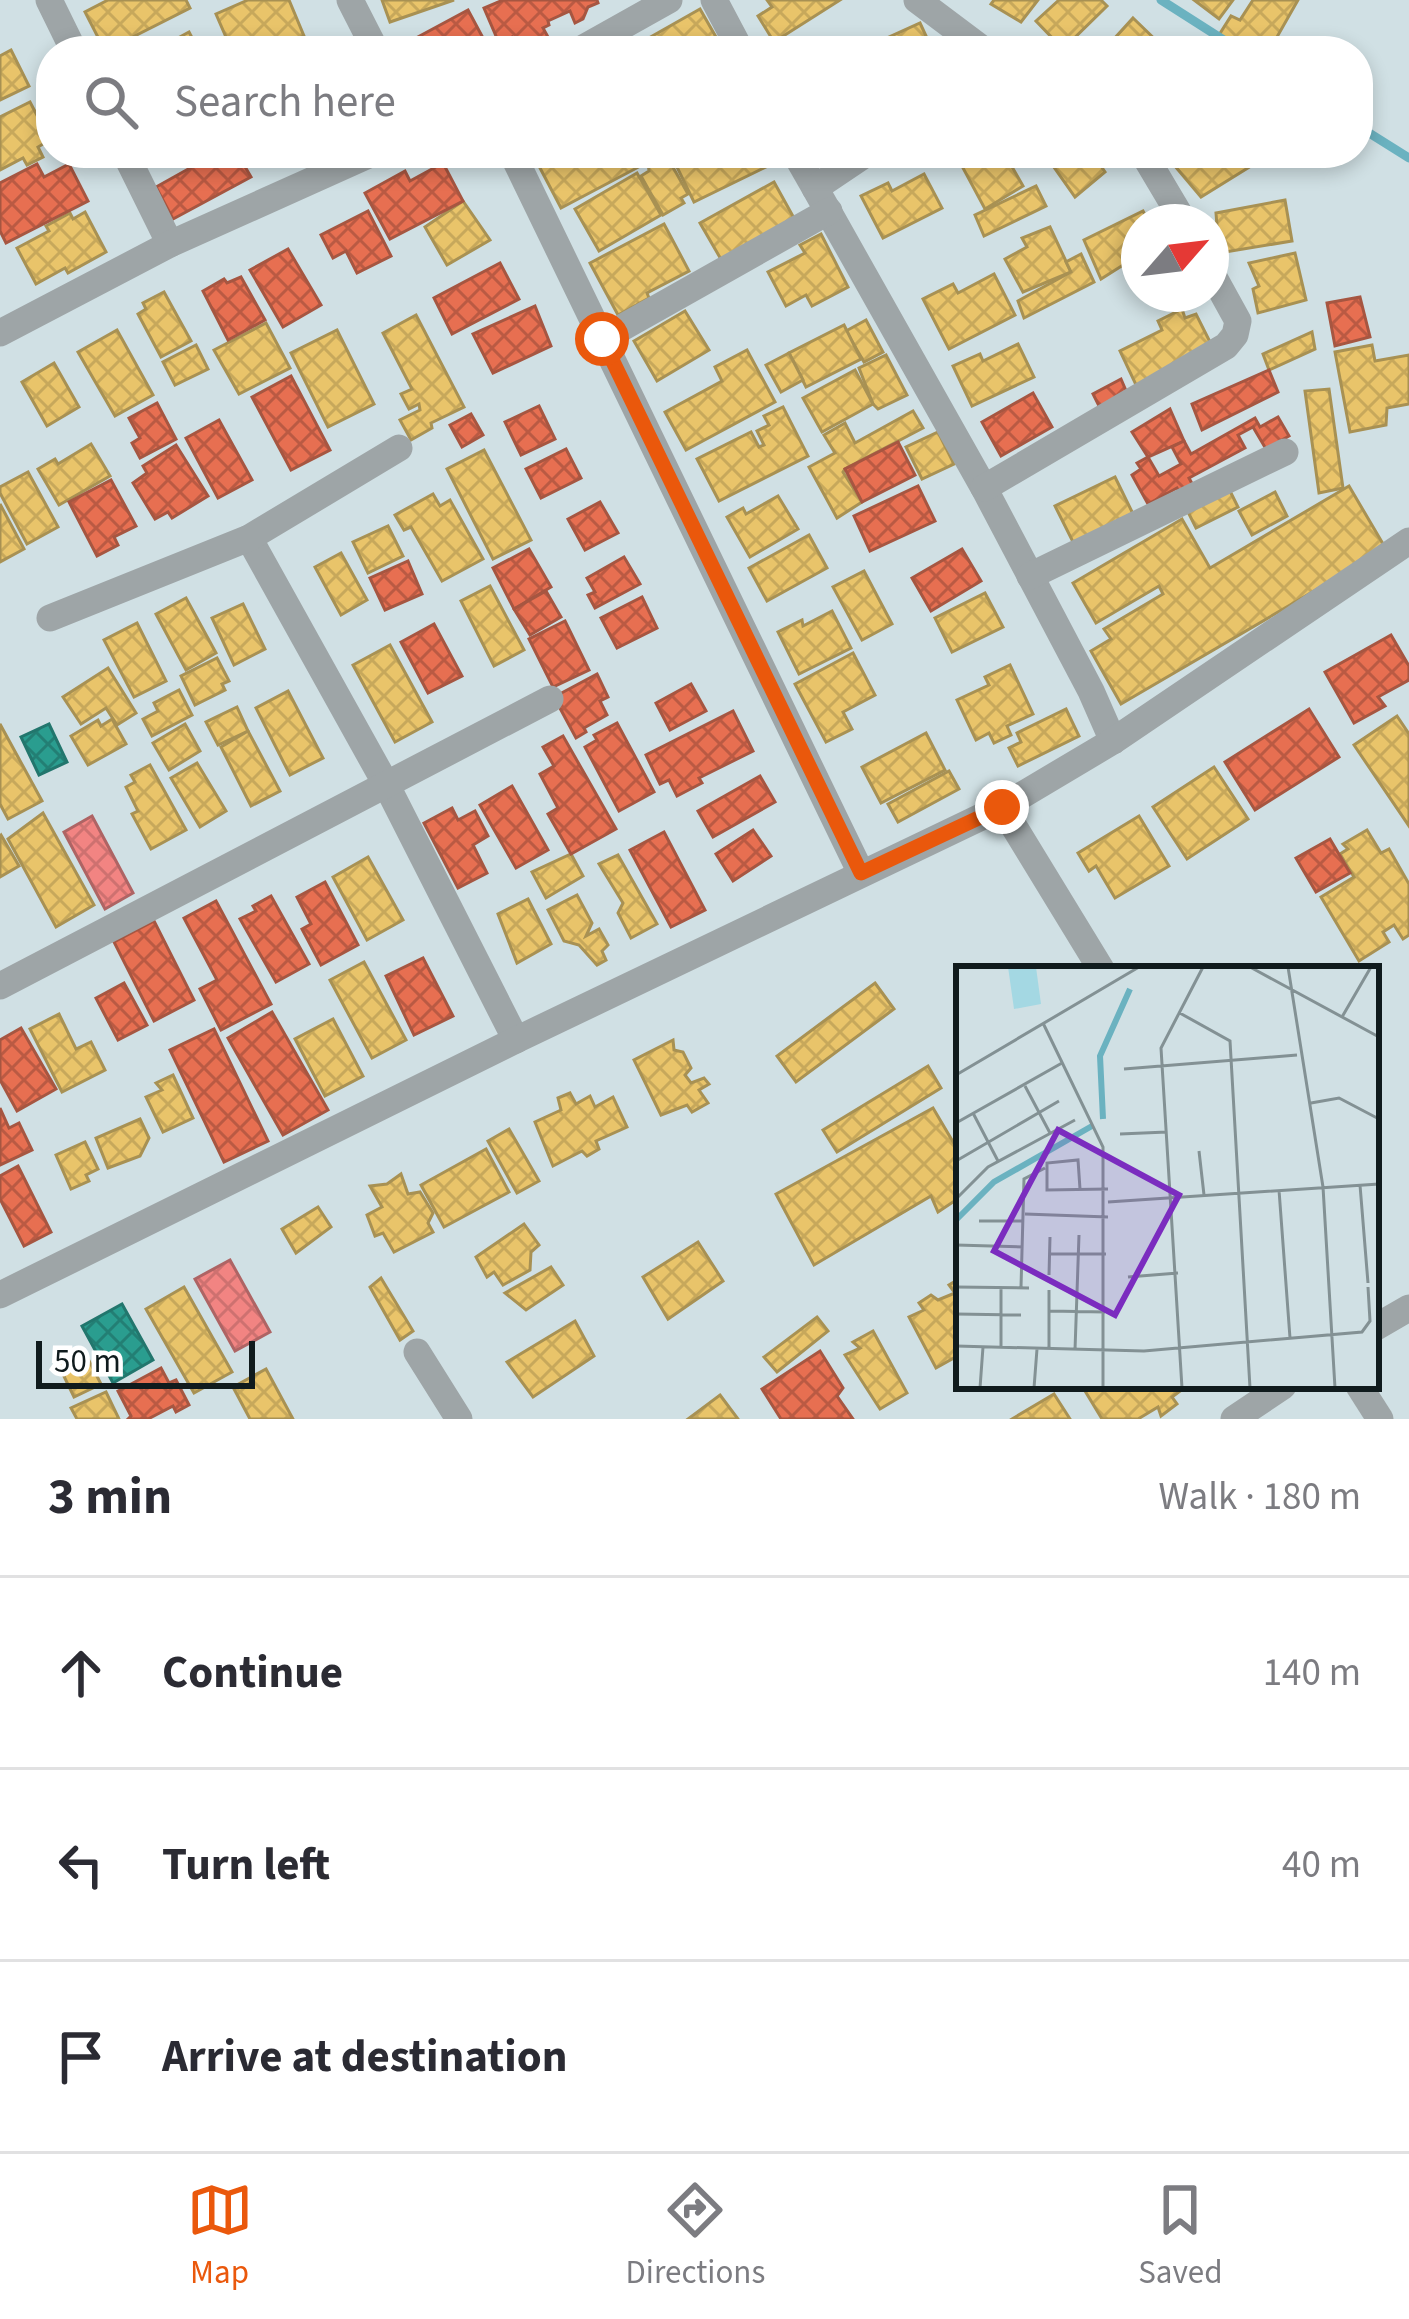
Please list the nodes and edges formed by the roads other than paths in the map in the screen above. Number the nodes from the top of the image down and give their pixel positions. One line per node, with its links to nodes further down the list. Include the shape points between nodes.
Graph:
1 (49, 0): 7 (street)
2 (350, 0): 8 (street)
3 (669, 0): 6 (street)
4 (714, 0): 10 (street)
5 (917, 0): 11 (street)
6 (631, 10): 9 (street)
7 (67, 36)
8 (368, 36)
9 (597, 36)
10 (733, 36)
11 (965, 36)
12 (132, 168): 20 (street)
13 (340, 168): 20 (street)
14 (519, 168): 23 (street)
15 (804, 168): 18 (street)
16 (853, 168): 18 (street)
17 (1152, 168): 19 (street)
18 (822, 200): 23 (street); 26 (street)
19 (1173, 204)
20 (170, 244): 22 (street)
21 (1229, 305): 26 (street, via 1238,321 1226,346)
22 (0, 333)
23 (602, 339): 35 (street)
24 (399, 448): 27 (street)
25 (1285, 452): 29 (street)
26 (984, 488): 29 (street)
27 (249, 538): 30 (street); 33 (street)
28 (1409, 541): 32 (street)
29 (1030, 576): 32 (street)
30 (50, 618)
31 (550, 699): 33 (street)
32 (1113, 741): 34 (street)
33 (387, 786): 37 (street); 38 (street)
34 (1002, 807): 35 (street); 36 (street)
35 (861, 873): 38 (street)
36 (1099, 966)
37 (0, 986)
38 (516, 1040): 39 (street)
39 (0, 1295)
40 (1409, 1308): 41 (street)
41 (1379, 1325)
42 (417, 1352): 45 (street)
43 (1279, 1389): 46 (street)
44 (1361, 1389): 47 (street)
45 (459, 1419)
46 (1234, 1419)
47 (1380, 1419)

